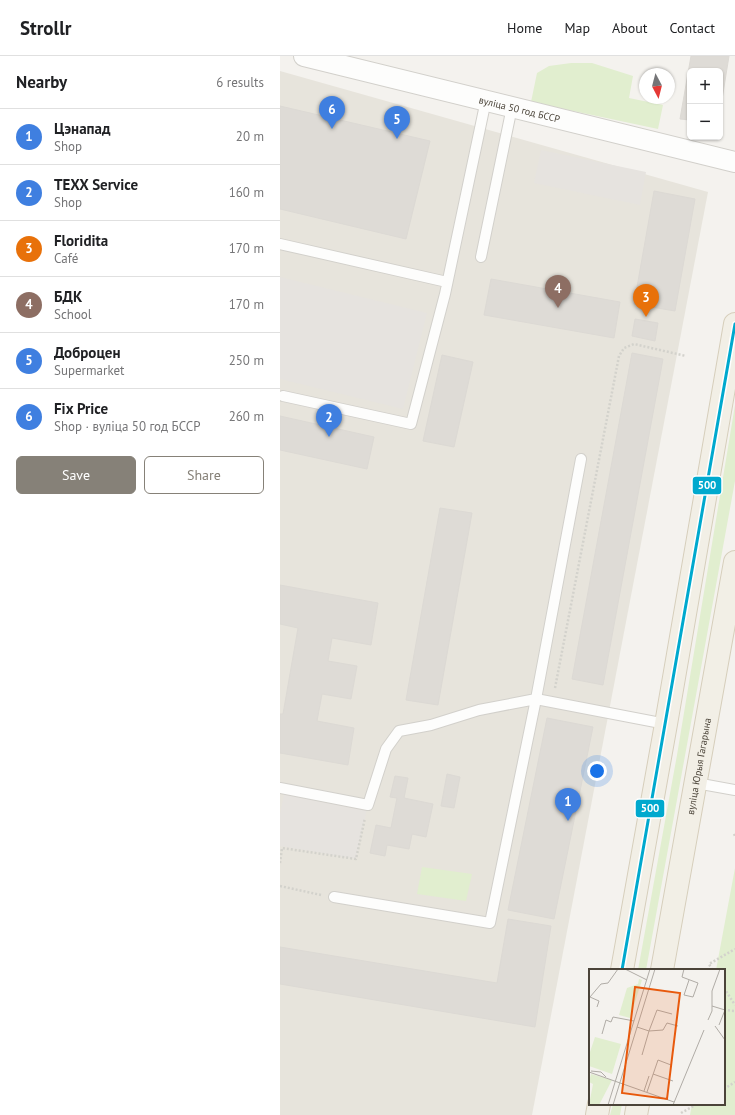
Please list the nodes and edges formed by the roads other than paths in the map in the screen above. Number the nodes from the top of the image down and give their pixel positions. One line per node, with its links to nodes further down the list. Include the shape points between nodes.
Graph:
1 (304, 56): 2 (street, вуліца 50 год БССР)
2 (345, 61): 3 (street, вуліца 50 год БССР)
3 (486, 100): 4 (street, вуліца 50 год БССР); 8 (lane)
4 (512, 107): 5 (street, вуліца 50 год БССР); 7 (lane)
5 (735, 162)
6 (280, 244): 8 (lane)
7 (481, 257)
8 (447, 282): 10 (lane, via 411,424)
9 (735, 324): 14 (main road)
10 (283, 396)
11 (581, 458): 13 (lane)
12 (735, 562): 15 (main road, вуліца Юрыя Гагарына)
13 (536, 699): 14 (lane); 16 (lane, via 479,710 431,725 399,731 386,749 368,805); 18 (lane, via 490,923)
14 (666, 724): 19 (main road)
15 (696, 783): 17 (lane); 20 (main road, вуліца Юрыя Гагарына)
16 (280, 788)
17 (735, 790)
18 (334, 897)
19 (622, 969)
20 (662, 969)
21 (599, 1105): 23 (main road)
22 (638, 1105): 24 (main road)
23 (597, 1115)
24 (636, 1115)

